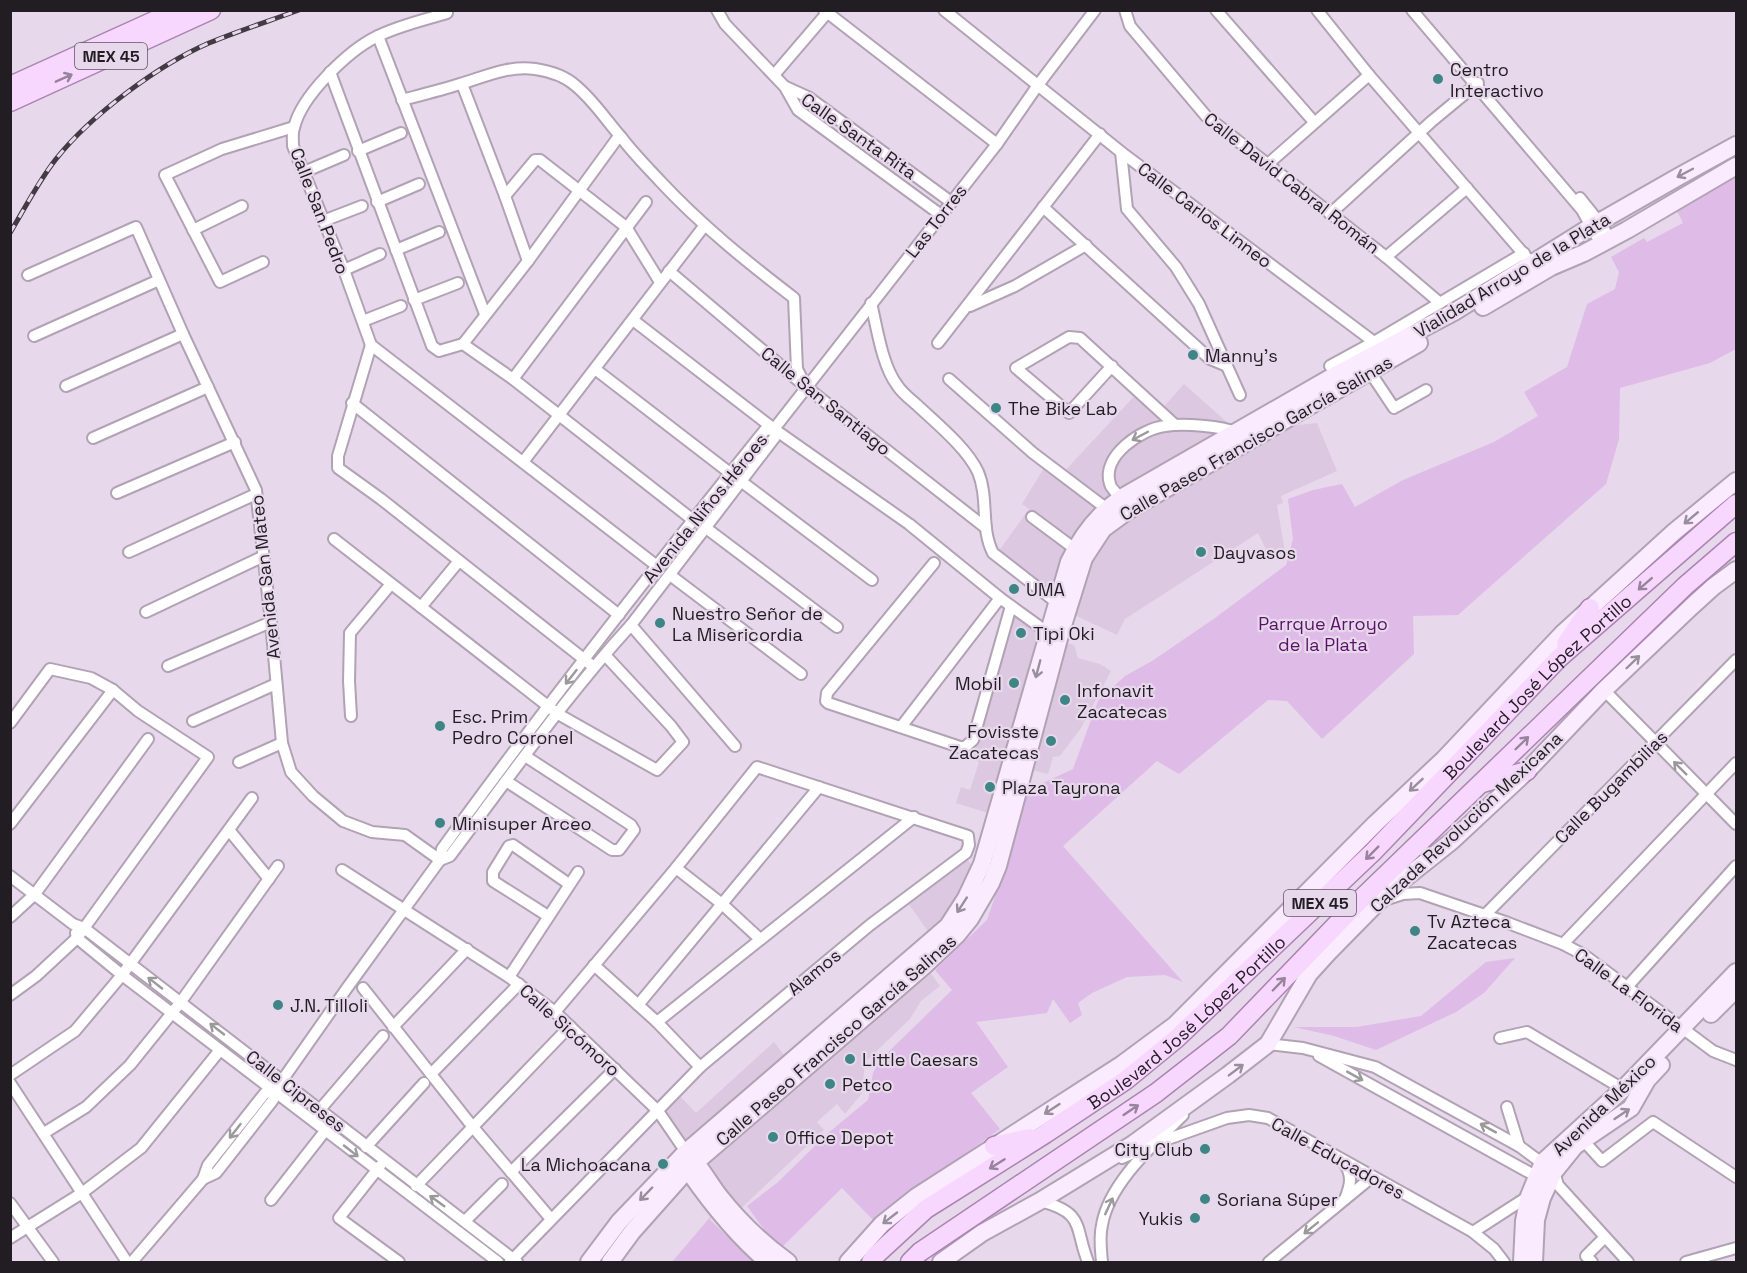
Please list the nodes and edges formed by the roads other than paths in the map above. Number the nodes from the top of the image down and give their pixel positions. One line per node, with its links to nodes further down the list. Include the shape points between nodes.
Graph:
1 (178, 10): 21 (main road, MEX 45)
2 (211, 10): 24 (main road, MEX 45, one-way to 2)
3 (717, 10): 16 (street, via 725,24)
4 (944, 10): 20 (street, Calle Carlos Linneo)
5 (1095, 10): 20 (street, Las Torres)
6 (1125, 10): 36 (street, Calle David Cabral Román, via 1130,26 1206,116)
7 (1216, 10): 25 (street)
8 (1317, 10): 17 (street)
9 (1412, 10): 19 (street)
10 (1421, 10): 19 (street)
11 (825, 12): 16 (street); 31 (street)
12 (447, 13): 13 (street, Calle San Pedro)
13 (431, 14): 14 (street, Calle San Pedro)
14 (378, 36): 15 (street, Calle San Pedro); 23 (street)
15 (330, 72): 26 (street, Calle San Pedro, via 303,107); 33 (street)
16 (774, 75): 22 (street)
17 (1369, 75): 25 (street); 28 (street)
18 (462, 84): 23 (street); 30 (street, via 516,68 548,72 583,91); 42 (street)
19 (1477, 84): 28 (street); 53 (street, via 1526,134)
20 (1038, 85): 29 (street, Calle Carlos Linneo); 31 (street, Las Torres)
21 (10, 86)
22 (786, 87): 45 (street, Calle Santa Rita, via 807,97); 50 (street, Calle Santa Rita, via 798,110)
23 (402, 100): 76 (street)
24 (10, 102)
25 (1314, 122): 36 (street)
26 (294, 127): 38 (street, Calle San Pedro, via 293,146); 55 (street, via 222,149 165,175)
27 (401, 133): 33 (street)
28 (1419, 133): 40 (street); 49 (street)
29 (1100, 134): 34 (street, Calle Carlos Linneo); 48 (street)
30 (619, 136): 41 (street); 52 (street)
31 (997, 144): 45 (street, Las Torres)
32 (1737, 146): 53 (main road, Vialidad Arroyo de la Plata, one-way to 53)
33 (358, 151): 43 (street)
34 (1121, 152): 81 (street, Calle Carlos Linneo); 86 (street, via 1127,209 1176,267 1199,304)
35 (344, 155): 38 (street)
36 (1268, 164): 49 (street, Calle David Cabral Román)
37 (1737, 166): 57 (main road, Calle Paseo Francisco García Salinas)
38 (304, 172): 51 (street, Calle San Pedro)
39 (419, 184): 43 (street)
40 (1467, 188): 61 (street); 64 (street)
41 (580, 191): 42 (street, via 535,160); 54 (street); 62 (street)
42 (505, 196): 62 (street)
43 (377, 202): 59 (street)
44 (646, 202): 54 (street)
45 (951, 202): 50 (street, Las Torres)
46 (242, 206): 55 (street)
47 (362, 206): 51 (street)
48 (1043, 207): 58 (street); 75 (street)
49 (1330, 214): 61 (street, Calle David Cabral Román)
50 (941, 215): 72 (street, Las Torres)
51 (323, 221): 65 (street, Calle San Pedro)
52 (705, 225): 66 (street); 94 (street, via 794,298 797,369)
53 (1595, 225): 57 (street); 64 (main road, Vialidad Arroyo de la Plata)
54 (626, 227): 69 (street); 90 (street)
55 (193, 230): 63 (street, via 220,282)
56 (439, 232): 59 (street)
57 (1605, 241): 64 (main road, Calle Paseo Francisco García Salinas)
58 (1086, 245): 75 (street); 86 (street, via 1210,359)
59 (396, 250): 71 (street)
60 (380, 254): 65 (street)
61 (1386, 257): 73 (street, Calle David Cabral Román)
62 (528, 261): 76 (street)
63 (263, 262)
64 (1532, 264): 73 (street); 88 (main road, Calle Paseo Francisco García Salinas); 89 (main road, Vialidad Arroyo de la Plata, via 1454,312)
65 (344, 270): 78 (street, Calle San Pedro)
66 (669, 272): 69 (street); 94 (street, Calle San Santiago)
67 (28, 275): 68 (street, Avenida San Mateo, via 136,227)
68 (159, 280): 79 (street, Avenida San Mateo); 80 (street)
69 (660, 282): 77 (street)
70 (458, 283): 71 (street)
71 (414, 300): 83 (street, via 432,346 439,351)
72 (871, 303): 94 (street, Las Torres); 116 (street, via 898,387 939,425 978,471)
73 (1440, 303): 81 (street)
74 (401, 306): 78 (street)
75 (968, 306): 82 (street)
76 (485, 314): 83 (street)
77 (633, 320): 87 (street); 100 (street)
78 (363, 321): 84 (street, Calle San Pedro)
79 (183, 334): 92 (street); 93 (street, Avenida San Mateo)
80 (34, 336)
81 (1374, 342): 89 (street, via 1330,366)
82 (938, 343)
83 (463, 344): 90 (street)
84 (371, 345): 97 (street); 104 (street)
85 (1112, 366): 85 (street, via 1077,337 1069,337 1016,368 1069,412); 99 (street)
86 (1227, 366): 96 (street)
87 (595, 369): 98 (street); 105 (street)
88 (1370, 372): 95 (street, via 1394,408); 101 (main road, Calle Paseo Francisco García Salinas)
89 (1336, 374): 101 (main road, Vialidad Arroyo de la Plata)
90 (513, 379): 98 (street)
91 (949, 379): 112 (street, via 1033,453)
92 (66, 386)
93 (208, 387): 102 (street); 103 (street, Avenida San Mateo)
94 (806, 387): 100 (street, Las Torres); 116 (street, Calle San Santiago)
95 (1426, 390)
96 (1240, 395)
97 (352, 403): 124 (street, via 338,456 339,468); 139 (street)
98 (560, 415): 104 (street); 114 (street)
99 (1175, 425): 101 (street, via 1227,429); 110 (street, one-way to 110, via 1151,430 1114,456 1108,471 1110,486)
100 (774, 429): 105 (street, Avenida Niños Héroes, via 765,430); 107 (street, Avenida Niños Héroes, via 775,437); 133 (street, via 909,524)
101 (1242, 437): 110 (main road, Vialidad Arroyo de la Plata); 143 (main road, Calle Paseo Francisco García Salinas, via 1103,529 1084,558)
102 (93, 438)
103 (235, 442): 108 (street); 109 (street, Avenida San Mateo)
104 (523, 462): 126 (street)
105 (730, 473): 114 (street, Avenida Niños Héroes)
106 (1737, 481): 137 (main road, one-way to 137)
107 (742, 483): 115 (street, Avenida Niños Héroes); 129 (street)
108 (117, 493)
109 (256, 494): 122 (street); 123 (street, Avenida San Mateo)
110 (1121, 498): 112 (main road, Vialidad Arroyo de la Plata)
111 (1737, 504): 145 (main road, Boulevard José López Portillo / MEX 45, one-way to 145)
112 (1107, 509): 120 (main road, Vialidad Arroyo de la Plata)
113 (1032, 517): 120 (street)
114 (693, 520): 118 (street, Avenida Niños Héroes)
115 (706, 528): 121 (street, Avenida Niños Héroes); 142 (street)
116 (986, 528): 134 (street, via 993,553)
117 (334, 539): 130 (street)
118 (677, 541): 121 (street); 126 (street, Avenida Niños Héroes)
119 (1737, 542): 171 (main road, Boulevard José López Portillo / MEX 45, one-way to 119, via 1685,586)
120 (1075, 549): 134 (main road, Vialidad Arroyo de la Plata)
121 (689, 550): 128 (street, Avenida Niños Héroes)
122 (129, 552)
123 (264, 556): 138 (street); 140 (street, Avenida San Mateo)
124 (459, 561): 136 (street); 146 (street)
125 (934, 563): 161 (street, via 827,693 828,704)
126 (657, 566): 131 (street, Avenida Niños Héroes)
127 (1737, 570): 154 (main road, Calzada Revolución Mexicana, one-way to 127, via 1713,587)
128 (670, 575): 132 (street, Avenida Niños Héroes); 151 (street)
129 (872, 580)
130 (391, 584): 136 (street); 158 (street, via 350,633)
131 (640, 588): 132 (street); 139 (street, Avenida Niños Héroes)
132 (652, 598): 141 (street, Avenida Niños Héroes)
133 (1000, 598): 135 (street); 161 (street)
134 (1056, 602): 143 (main road, Vialidad Arroyo de la Plata)
135 (1011, 606): 143 (street); 161 (street, via 974,740 960,747)
136 (421, 607): 156 (street)
137 (1590, 608): 145 (main road); 150 (main road)
138 (146, 612)
139 (620, 615): 146 (street, Avenida Niños Héroes)
140 (271, 622): 148 (street); 152 (street, Avenida San Mateo)
141 (631, 625): 144 (street, Avenida Niños Héroes); 165 (street)
142 (837, 627)
143 (1054, 633): 155 (main road, Calle Paseo Francisco García Salinas)
144 (605, 656): 149 (street, Avenida Niños Héroes); 157 (street, via 683,742 657,770)
145 (1561, 657): 150 (main road); 244 (main road, Boulevard José López Portillo / MEX 45, one-way to 244, via 1373,852 1176,1039 1126,1080)
146 (584, 660): 149 (street); 156 (street, Avenida Niños Héroes, one-way to 156)
147 (1737, 660): 163 (street, Calle Bugambilias)
148 (168, 666)
149 (594, 668): 157 (street, Avenida Niños Héroes)
150 (1527, 672): 247 (main road, one-way to 247, via 1175,1025 1121,1065)
151 (801, 674)
152 (276, 684): 159 (street); 164 (street, Avenida San Mateo)
153 (113, 690): 160 (street, via 91,678 50,669); 176 (street); 197 (street, via 208,757)
154 (1604, 690): 163 (street); 169 (main road, Calzada Revolución Mexicana)
155 (1036, 700): 252 (main road, Calle Paseo Francisco García Salinas, one-way to 252, via 986,852 966,898 948,926); 252 (main road, Calle Paseo Francisco García Salinas, via 998,866 970,919 924,966)
156 (548, 706): 157 (street); 179 (street, Avenida Niños Héroes, via 442,849)
157 (558, 714): 166 (street, Avenida Niños Héroes)
158 (351, 716)
159 (193, 721)
160 (10, 723)
161 (901, 727)
162 (148, 739): 190 (street)
163 (1655, 742): 173 (street, one-way to 163); 194 (street, Calle Bugambilias)
164 (282, 743): 167 (street); 179 (street, Avenida San Mateo, via 291,772 343,821 372,832 405,835)
165 (735, 747)
166 (525, 756): 170 (street, Avenida Niños Héroes); 170 (street, via 632,825 634,830 619,850 612,850)
167 (239, 762)
168 (1737, 763): 173 (street)
169 (1527, 771): 171 (main road); 183 (main road, Calzada Revolución Mexicana)
170 (506, 781): 179 (street, Avenida Niños Héroes, via 450,856)
171 (1480, 784): 288 (main road, Boulevard José López Portillo / MEX 45, one-way to 171, via 1156,1093 1229,1036 1364,896)
172 (819, 787): 175 (street); 182 (street, via 757,767); 192 (street)
173 (1706, 794): 177 (street); 200 (street)
174 (252, 798): 178 (street)
175 (914, 817): 199 (street); 226 (street, Alamos, via 968,836 966,853 870,926)
176 (10, 824)
177 (1737, 824)
178 (229, 830): 187 (street); 202 (street)
179 (441, 860): 193 (street)
180 (278, 866): 187 (street)
181 (1737, 866): 208 (street)
182 (676, 868): 192 (street); 203 (street)
183 (1417, 868): 189 (street); 191 (main road, Calzada Revolución Mexicana)
184 (342, 870): 193 (street, Calle Sicómoro)
185 (578, 872): 188 (street)
186 (10, 876): 190 (street, Calle Cipreses)
187 (269, 879): 212 (street)
188 (569, 884): 196 (street); 196 (street, via 509,846 493,872 493,881)
189 (1420, 893): 191 (street, Calle La Florida); 194 (street, Calle La Florida)
190 (35, 894): 195 (street); 197 (street, Calle Cipreses)
191 (1380, 902): 222 (main road, Calzada Revolución Mexicana, via 1310,974)
192 (722, 904): 199 (street); 213 (street)
193 (405, 909): 201 (street, Calle Sicómoro); 231 (street)
194 (1485, 915): 200 (street, Calle La Florida)
195 (10, 916)
196 (548, 916): 206 (street)
197 (79, 926): 198 (street); 202 (street, Calle Cipreses)
198 (77, 938): 205 (street, Calle Cipreses); 211 (street)
199 (760, 939): 216 (street)
200 (1563, 944): 208 (street, Calle La Florida)
201 (467, 949): 206 (street, Calle Sicómoro); 218 (street)
202 (130, 964): 205 (street); 212 (street, Calle Cipreses, one-way to 202)
203 (594, 965): 213 (street); 214 (street)
204 (1737, 972): 219 (main road, Avenida México)
205 (122, 975): 215 (street, Calle Cipreses); 229 (street, via 75,1031)
206 (509, 977): 207 (street, Calle Sicómoro)
207 (519, 984): 214 (street, Calle Sicómoro); 228 (street)
208 (1627, 987): 219 (street, Calle La Florida)
209 (363, 988): 218 (street)
210 (1737, 989): 219 (main road, Avenida México)
211 (10, 995)
212 (180, 1003): 215 (street); 231 (street, Calle Cipreses, one-way to 212)
213 (638, 1005): 216 (street)
214 (555, 1011): 217 (street, Calle Sicómoro)
215 (172, 1013): 224 (street, Calle Cipreses); 243 (street, via 102,1095)
216 (657, 1022): 226 (street)
217 (570, 1026): 227 (street, Calle Sicómoro); 241 (street)
218 (393, 1027): 228 (street)
219 (1686, 1031): 225 (street, Calle La Florida, via 1713,1051); 230 (main road, Avenida México)
220 (383, 1036): 238 (street)
221 (1500, 1038): 234 (street, via 1527,1032)
222 (1268, 1044): 223 (street); 235 (main road, Calzada Revolución Mexicana, one-way to 222)
223 (1303, 1048): 248 (street, one-way to 223, via 1375,1067); 256 (street, one-way to 256)
224 (220, 1050): 236 (street, Calle Cipreses); 261 (street, via 141,1148)
225 (1737, 1060)
226 (700, 1067): 239 (street, Alamos)
227 (615, 1069): 239 (street, Calle Sicómoro); 255 (street)
228 (431, 1074): 241 (street)
229 (10, 1075)
230 (1642, 1077): 234 (main road, Avenida México); 245 (main road, Avenida México, one-way to 230, via 1631,1108)
231 (283, 1081): 236 (street); 238 (street, Calle Cipreses)
232 (10, 1083): 243 (street)
233 (424, 1083): 249 (street)
234 (1623, 1089): 245 (main road, Avenida México)
235 (1208, 1090): 246 (street); 253 (main road, Calzada Revolución Mexicana)
236 (274, 1092): 240 (street, Calle Cipreses); 279 (street, via 273,1100 216,1173 203,1179)
237 (1507, 1107): 248 (street)
238 (320, 1110): 240 (street); 249 (street, Calle Cipreses)
239 (658, 1111): 252 (street, Calle Sicómoro); 268 (street, Alamos)
240 (311, 1120): 242 (street, Calle Cipreses)
241 (472, 1126): 255 (street); 260 (street)
242 (325, 1131): 254 (street, Calle Cipreses, one-way to 254); 263 (street)
243 (44, 1133): 261 (street)
244 (1045, 1134): 247 (main road); 287 (main road, Boulevard José López Portillo / MEX 45, one-way to 287, via 926,1209)
245 (1580, 1136): 256 (main road, Avenida México); 258 (street, via 1602,1161 1653,1122)
246 (1154, 1144): 250 (street, Calle Educadores, via 1227,1118 1249,1115 1268,1118); 253 (street, Calle Educadores); 291 (street, one-way to 246, via 1100,1242 1107,1208 1128,1173)
247 (994, 1146): 286 (main road, one-way to 286, via 882,1224)
248 (1519, 1146): 256 (street)
249 (366, 1147): 251 (street, Calle Cipreses)
250 (1341, 1158): 257 (street, Calle Educadores); 264 (street, via 1351,1179)
251 (384, 1161): 254 (street); 260 (street, Calle Cipreses)
252 (690, 1161): 267 (main road, via 703,1193); 282 (main road, Calle Paseo Francisco García Salinas, one-way to 282, via 619,1222); 283 (main road, Calle Paseo Francisco García Salinas)
253 (1096, 1168): 265 (main road, Calzada Revolución Mexicana)
254 (376, 1171): 280 (street, via 339,1218); 281 (street, Calle Cipreses)
255 (511, 1172): 268 (street)
256 (1548, 1175): 262 (main road, Avenida México); 273 (street); 295 (main road, Avenida México, via 1536,1220)
257 (1372, 1177): 264 (street); 271 (street, Calle Educadores)
258 (1737, 1177)
259 (502, 1184): 269 (street)
260 (416, 1186): 269 (street, Calle Cipreses, one-way to 260)
261 (82, 1193): 270 (street); 278 (street)
262 (1529, 1196): 271 (street); 294 (main road, Avenida México)
263 (271, 1200)
264 (1344, 1200): 292 (street, one-way to 292)
265 (1040, 1201): 289 (main road, Calzada Revolución Mexicana, via 982,1233); 290 (street, via 1070,1214 1079,1227)
266 (10, 1203): 270 (street)
267 (732, 1219): 284 (main road); 285 (main road)
268 (551, 1220): 276 (street, Alamos)
269 (465, 1221): 276 (street, Calle Cipreses)
270 (27, 1227): 272 (street); 277 (street)
271 (1473, 1232): 293 (street, Calle Educadores)
272 (10, 1238)
273 (1604, 1238): 275 (street); 296 (street)
274 (1737, 1248): 297 (street)
275 (1586, 1260)
276 (513, 1262)
277 (53, 1263)
278 (127, 1263)
279 (132, 1263)
280 (399, 1263)
281 (498, 1263)
282 (589, 1263)
283 (610, 1263)
284 (768, 1263)
285 (788, 1263)
286 (848, 1263)
287 (871, 1263)
288 (910, 1263)
289 (941, 1263)
290 (1088, 1263)
291 (1102, 1263)
292 (1269, 1263)
293 (1504, 1263)
294 (1522, 1263)
295 (1534, 1263)
296 (1628, 1263)
297 (1686, 1263)

